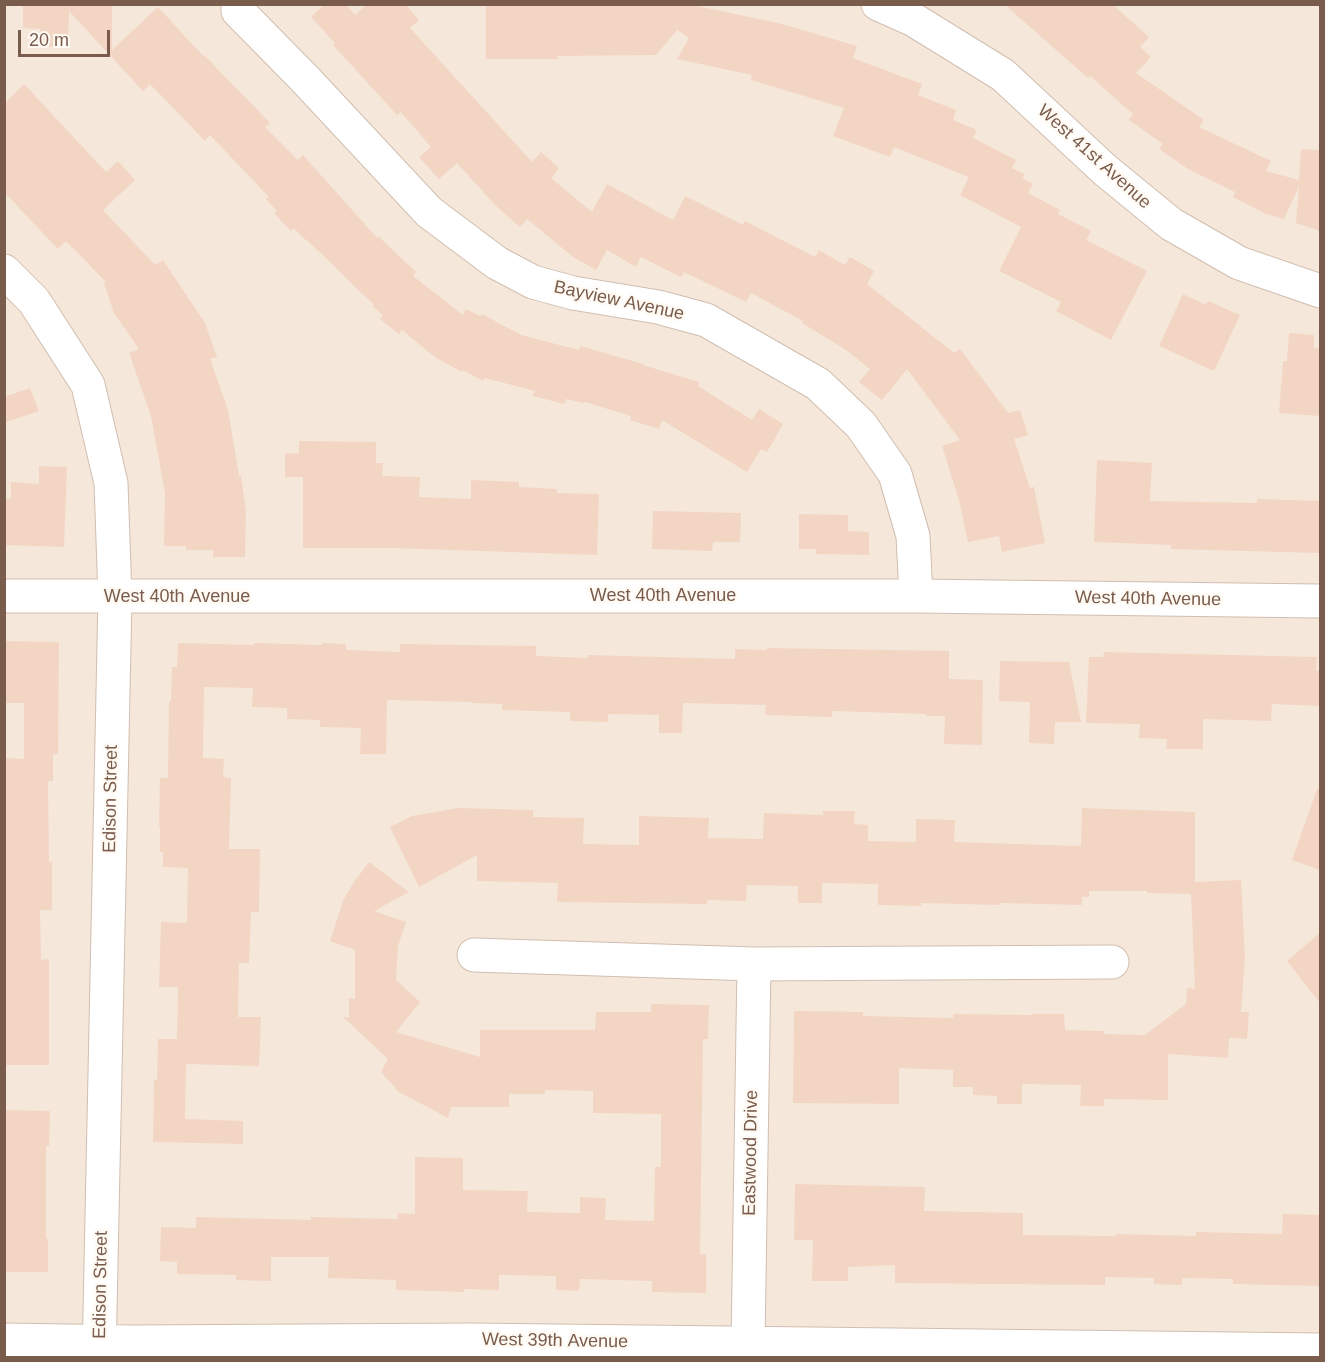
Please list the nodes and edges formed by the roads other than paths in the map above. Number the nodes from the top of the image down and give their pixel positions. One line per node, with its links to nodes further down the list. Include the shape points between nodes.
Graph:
1 (238, 4): 6 (street, Bayview Avenue, via 238,11 429,212 497,263 533,282 573,293 658,307 706,320 818,384 861,425 895,474 913,536)
2 (878, 4): 4 (street, West 41st Avenue, via 914,20 1003,75 1105,170 1171,224 1239,263)
3 (4, 271): 7 (street, Edison Street, via 34,302 88,385 111,483)
4 (1320, 291)
5 (4, 596): 7 (street, West 40th Avenue)
6 (915, 596): 7 (street, West 40th Avenue); 8 (street, West 40th Avenue)
7 (115, 597): 14 (street, Edison Street)
8 (1320, 602)
9 (474, 955): 11 (street)
10 (1113, 962): 11 (street)
11 (754, 964): 13 (street, Eastwood Drive)
12 (4, 1340): 14 (street, West 39th Avenue)
13 (748, 1343): 14 (street, West 39th Avenue, via 472,1340); 15 (street, West 39th Avenue)
14 (100, 1350)
15 (1320, 1350)

